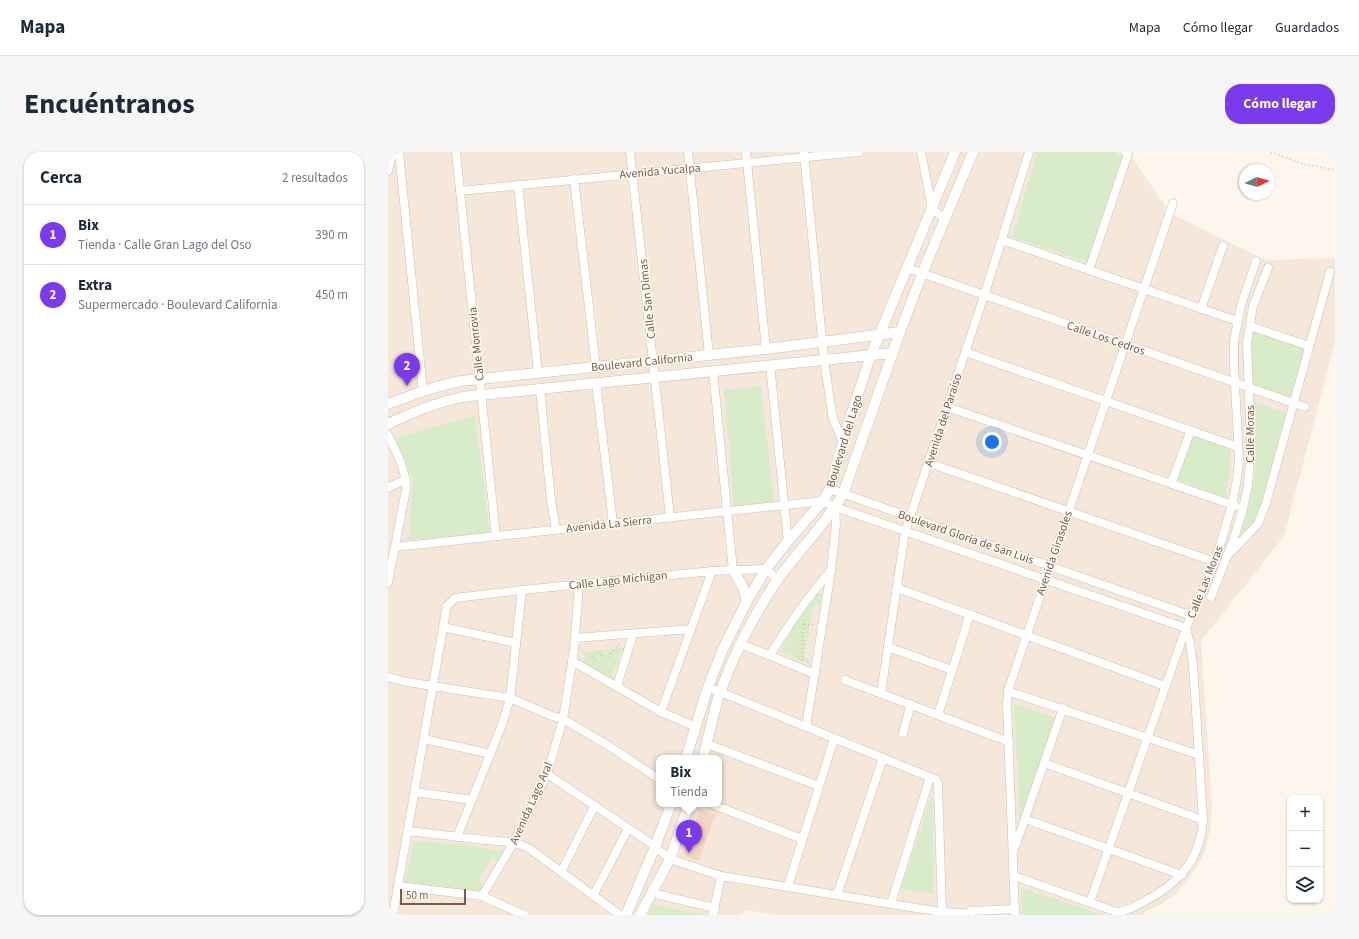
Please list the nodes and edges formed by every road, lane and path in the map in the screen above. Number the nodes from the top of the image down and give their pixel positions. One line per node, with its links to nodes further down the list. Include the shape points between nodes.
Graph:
1 (393, 152): 18 (street)
2 (399, 152): 60 (street)
3 (456, 152): 22 (street, Calle Monrovia)
4 (630, 152): 19 (street, Calle San Dimas)
5 (688, 152): 16 (street)
6 (746, 152): 15 (street)
7 (860, 152): 14 (street, Avenida Yucalpa)
8 (921, 152): 24 (street)
9 (955, 152): 24 (street, Boulevard del Lago)
10 (973, 152): 25 (street, Boulevard del Lago)
11 (1029, 152): 26 (street, Avenida del Paraíso)
12 (1271, 152): 17 (path, via 1303,164)
13 (1127, 153): 31 (street)
14 (804, 155): 15 (street, Avenida Yucalpa); 41 (street)
15 (747, 163): 16 (street, Avenida Yucalpa); 44 (street)
16 (689, 168): 19 (street, Avenida Yucalpa); 47 (street)
17 (1335, 170)
18 (388, 171)
19 (633, 174): 20 (street, Avenida Yucalpa); 50 (street, Calle San Dimas)
20 (574, 179): 21 (street, Avenida Yucalpa); 52 (street)
21 (518, 185): 22 (street, Avenida Yucalpa); 54 (street)
22 (460, 190): 56 (street, Calle Monrovia)
23 (1173, 203): 34 (street, Avenida Girasoles)
24 (932, 208): 25 (street); 29 (street, Boulevard del Lago)
25 (944, 220): 33 (street, Boulevard del Lago)
26 (1002, 240): 31 (street); 35 (street, Avenida del Paraíso)
27 (1223, 246): 36 (street)
28 (1256, 261): 37 (street, Calle Las Moras)
29 (907, 268): 33 (street, Calle Los Cedros); 40 (street, Boulevard del Lago)
30 (1268, 268): 38 (street, Calle Moras, via 1253,306)
31 (1089, 270): 34 (street)
32 (1330, 272): 43 (street)
33 (922, 274): 35 (street, Calle Los Cedros); 39 (street, Boulevard del Lago)
34 (1144, 289): 36 (street); 42 (street, Avenida Girasoles)
35 (984, 296): 42 (street, Calle Los Cedros); 46 (street, Avenida del Paraíso)
36 (1201, 309): 37 (street)
37 (1237, 321): 58 (street, Calle Las Moras, via 1234,341)
38 (1250, 326): 43 (street); 58 (street, Calle Moras)
39 (900, 332): 40 (street, Boulevard California); 45 (street, Boulevard del Lago)
40 (880, 334): 41 (street, Boulevard California); 48 (street, Boulevard del Lago)
41 (823, 342): 44 (street, Boulevard California); 49 (street)
42 (1125, 345): 58 (street, Calle Los Cedros); 62 (street, Avenida Girasoles)
43 (1309, 346): 63 (street)
44 (766, 349): 47 (street, Boulevard California)
45 (892, 352): 48 (street, Boulevard California); 78 (street, Boulevard del Lago)
46 (965, 352): 62 (street); 65 (street, Avenida del Paraíso)
47 (709, 355): 50 (street, Boulevard California)
48 (871, 355): 49 (street, Boulevard California); 70 (street, Boulevard del Lago)
49 (824, 360): 51 (street, Boulevard California); 70 (street, via 834,419)
50 (653, 361): 52 (street, Boulevard California); 55 (street, Calle San Dimas)
51 (770, 365): 53 (street, Boulevard California); 80 (street)
52 (596, 367): 54 (street, Boulevard California)
53 (713, 371): 55 (street, Boulevard California); 84 (street)
54 (538, 373): 56 (street, Boulevard California)
55 (655, 377): 57 (street, Boulevard California); 86 (street, Calle San Dimas)
56 (480, 379): 60 (street, Boulevard California, via 444,384); 61 (street, Calle Monrovia)
57 (596, 383): 59 (street, Boulevard California); 88 (street)
58 (1242, 385): 63 (street, Calle Los Cedros); 71 (street, Calle Las Moras); 83 (street, Calle Moras, via 1251,428 1251,458)
59 (540, 389): 61 (street, Boulevard California); 89 (street)
60 (423, 391): 64 (street, Boulevard California)
61 (482, 395): 67 (street, Boulevard California, via 443,401); 91 (street, Calle Monrovia)
62 (1106, 401): 68 (street); 72 (street, Avenida Girasoles)
63 (1293, 403): 66 (street, Calle Los Cedros); 94 (street, via 1258,524)
64 (388, 404)
65 (947, 407): 72 (street); 73 (street, Avenida del Paraíso)
66 (1305, 407)
67 (388, 424)
68 (1191, 430): 71 (street); 75 (street)
69 (388, 435): 74 (street, via 403,466)
70 (843, 442): 77 (street, Boulevard del Lago)
71 (1238, 447): 81 (street, Calle Las Moras, via 1239,460)
72 (1088, 455): 75 (street); 85 (street, Avenida Girasoles)
73 (929, 464): 85 (street); 87 (street, Avenida del Paraíso)
74 (406, 479): 76 (street); 93 (street)
75 (1171, 484): 81 (street)
76 (388, 488)
77 (830, 489): 78 (street, Boulevard Gloria de San Luis); 79 (street, Boulevard del Lago)
78 (842, 494): 82 (street, Boulevard del Lago); 87 (street, Boulevard Gloria de San Luis)
79 (823, 501): 80 (street, Avenida La Sierra); 82 (street, Boulevard Gloria de San Luis); 92 (street, Boulevard del Lago)
80 (784, 505): 84 (street, Avenida La Sierra); 92 (street)
81 (1232, 505): 83 (street); 95 (street, Calle Las Moras)
82 (835, 508): 90 (street, Boulevard Gloria de San Luis); 100 (street, via 836,524); 101 (street, Boulevard del Lago)
83 (1243, 509): 94 (street, Calle Moras)
84 (727, 511): 86 (street, Avenida La Sierra); 98 (street)
85 (1068, 511): 95 (street); 96 (street, Avenida Girasoles)
86 (670, 517): 88 (street, Avenida La Sierra)
87 (910, 517): 90 (street, Avenida del Paraíso); 96 (street, Boulevard Gloria de San Luis)
88 (613, 523): 89 (street, Avenida La Sierra)
89 (556, 530): 91 (street, Avenida La Sierra)
90 (905, 532): 102 (street, Boulevard Gloria de San Luis); 105 (street, Avenida del Paraíso)
91 (496, 536): 93 (street, Avenida La Sierra)
92 (788, 541): 97 (street, Boulevard del Lago)
93 (395, 547): 103 (street)
94 (1228, 555): 107 (street, Calle Moras)
95 (1214, 562): 111 (street, Calle Las Moras)
96 (1050, 566): 102 (street, Avenida Girasoles); 111 (street, Boulevard Gloria de San Luis)
97 (766, 569): 98 (street, Calle Lago Míchigan); 101 (street); 108 (street, Boulevard del Lago)
98 (733, 570): 99 (street, Calle Lago Míchigan); 108 (street, via 743,587)
99 (712, 571): 104 (street, Calle Lago Míchigan); 114 (street)
100 (831, 571): 109 (street); 129 (street)
101 (778, 580): 119 (street, Boulevard del Lago)
102 (1045, 580): 113 (street, Boulevard Gloria de San Luis); 116 (street, Avenida Girasoles)
103 (388, 582)
104 (579, 584): 106 (street, Calle Lago Míchigan); 117 (street, Avenida Lago Aral)
105 (897, 588): 110 (street); 120 (street, Avenida del Paraíso)
106 (522, 590): 112 (street, Calle Lago Míchigan, via 455,598 447,606); 118 (street)
107 (1211, 597)
108 (747, 601): 135 (street, Boulevard del Lago, via 723,649)
109 (801, 607): 122 (street); 127 (path, via 804,613)
110 (970, 614): 116 (street); 128 (street)
111 (1192, 616): 113 (street, Calle Las Moras)
112 (443, 627): 118 (street); 132 (street)
113 (1186, 628): 134 (street); 156 (street, Calle Las Moras, via 1193,664)
114 (691, 629): 115 (street); 142 (street)
115 (630, 634): 117 (street); 124 (path); 133 (street)
116 (1027, 635): 134 (street); 136 (street, Avenida Girasoles)
117 (574, 642): 125 (street, Avenida Lago Aral); 126 (path)
118 (516, 644): 139 (street)
119 (741, 644): 122 (street); 137 (street, Boulevard del Lago)
120 (888, 647): 128 (street); 138 (street, Avenida del Paraíso)
121 (600, 651): 123 (path)
122 (770, 656): 127 (street)
123 (601, 657)
124 (608, 657)
125 (572, 661): 133 (street); 144 (street, Avenida Lago Aral)
126 (597, 662)
127 (802, 669): 129 (street)
128 (952, 670): 143 (street)
129 (815, 674): 146 (street)
130 (388, 677): 132 (street)
131 (845, 680): 138 (street)
132 (433, 686): 139 (street); 149 (street)
133 (617, 686): 142 (street)
134 (1166, 686): 148 (street)
135 (708, 687): 137 (street); 145 (street, Boulevard del Lago)
136 (1008, 691): 141 (street); 151 (street, Avenida Girasoles)
137 (721, 692): 146 (street); 152 (street, Boulevard del Lago)
138 (881, 693): 140 (street)
139 (510, 698): 144 (street); 153 (street)
140 (911, 704): 143 (street); 147 (street)
141 (1063, 708): 148 (street); 158 (street)
142 (661, 712): 145 (street)
143 (938, 714): 151 (street)
144 (563, 720): 159 (street, Avenida Lago Aral); 160 (street)
145 (696, 727): 154 (street, Boulevard del Lago)
146 (806, 727): 150 (street)
147 (903, 733)
148 (1148, 738): 156 (street); 164 (street)
149 (424, 739): 153 (street); 163 (street)
150 (834, 739): 157 (street); 162 (street)
151 (1009, 742): 179 (street, Avenida Girasoles)
152 (707, 744): 155 (street, Boulevard del Lago); 162 (street)
153 (491, 754): 165 (street)
154 (687, 755)
155 (704, 755)
156 (1199, 756): 171 (street, Calle Las Moras)
157 (883, 758): 161 (street); 187 (street)
158 (1044, 763): 164 (street); 170 (street)
159 (547, 774): 166 (street); 176 (street, Avenida Lago Aral)
160 (656, 777)
161 (932, 778): 192 (street); 194 (street, via 938,784)
162 (819, 786): 175 (street)
163 (414, 792): 165 (street); 173 (street)
164 (1128, 794): 171 (street); 178 (street)
165 (472, 800): 174 (street)
166 (595, 805): 172 (street); 181 (street)
167 (670, 807): 177 (street)
168 (687, 807): 180 (street)
169 (719, 807): 175 (street)
170 (1025, 819): 178 (street); 179 (street)
171 (1203, 820): 182 (street, Calle Las Moras, via 1199,843)
172 (628, 829): 177 (street); 189 (street)
173 (408, 831): 174 (street); 185 (street)
174 (457, 837): 176 (street)
175 (802, 839): 186 (street)
176 (514, 842): 181 (street, via 530,849); 188 (street, Avenida Lago Aral)
177 (655, 847): 180 (street); 199 (street)
178 (1109, 848): 182 (street); 191 (street)
179 (1012, 854): 184 (street, Avenida Girasoles)
180 (670, 859): 183 (street); 200 (street)
181 (561, 872): 189 (street)
182 (1182, 875): 191 (street, Calle Las Moras, via 1161,892 1125,911 1117,912)
183 (721, 876): 186 (street); 193 (street)
184 (1014, 876): 191 (street); 195 (street, Avenida Girasoles)
185 (398, 886): 188 (street); 196 (street)
186 (788, 886): 187 (street)
187 (837, 895): 192 (street)
188 (482, 896): 197 (street)
189 (593, 896): 198 (street)
190 (660, 896): 193 (street)
191 (1090, 902)
192 (891, 904): 194 (street)
193 (714, 911)
194 (942, 912): 195 (street)
195 (1015, 912)
196 (393, 915)
197 (524, 915)
198 (620, 915)
199 (626, 915)
200 (640, 915)

